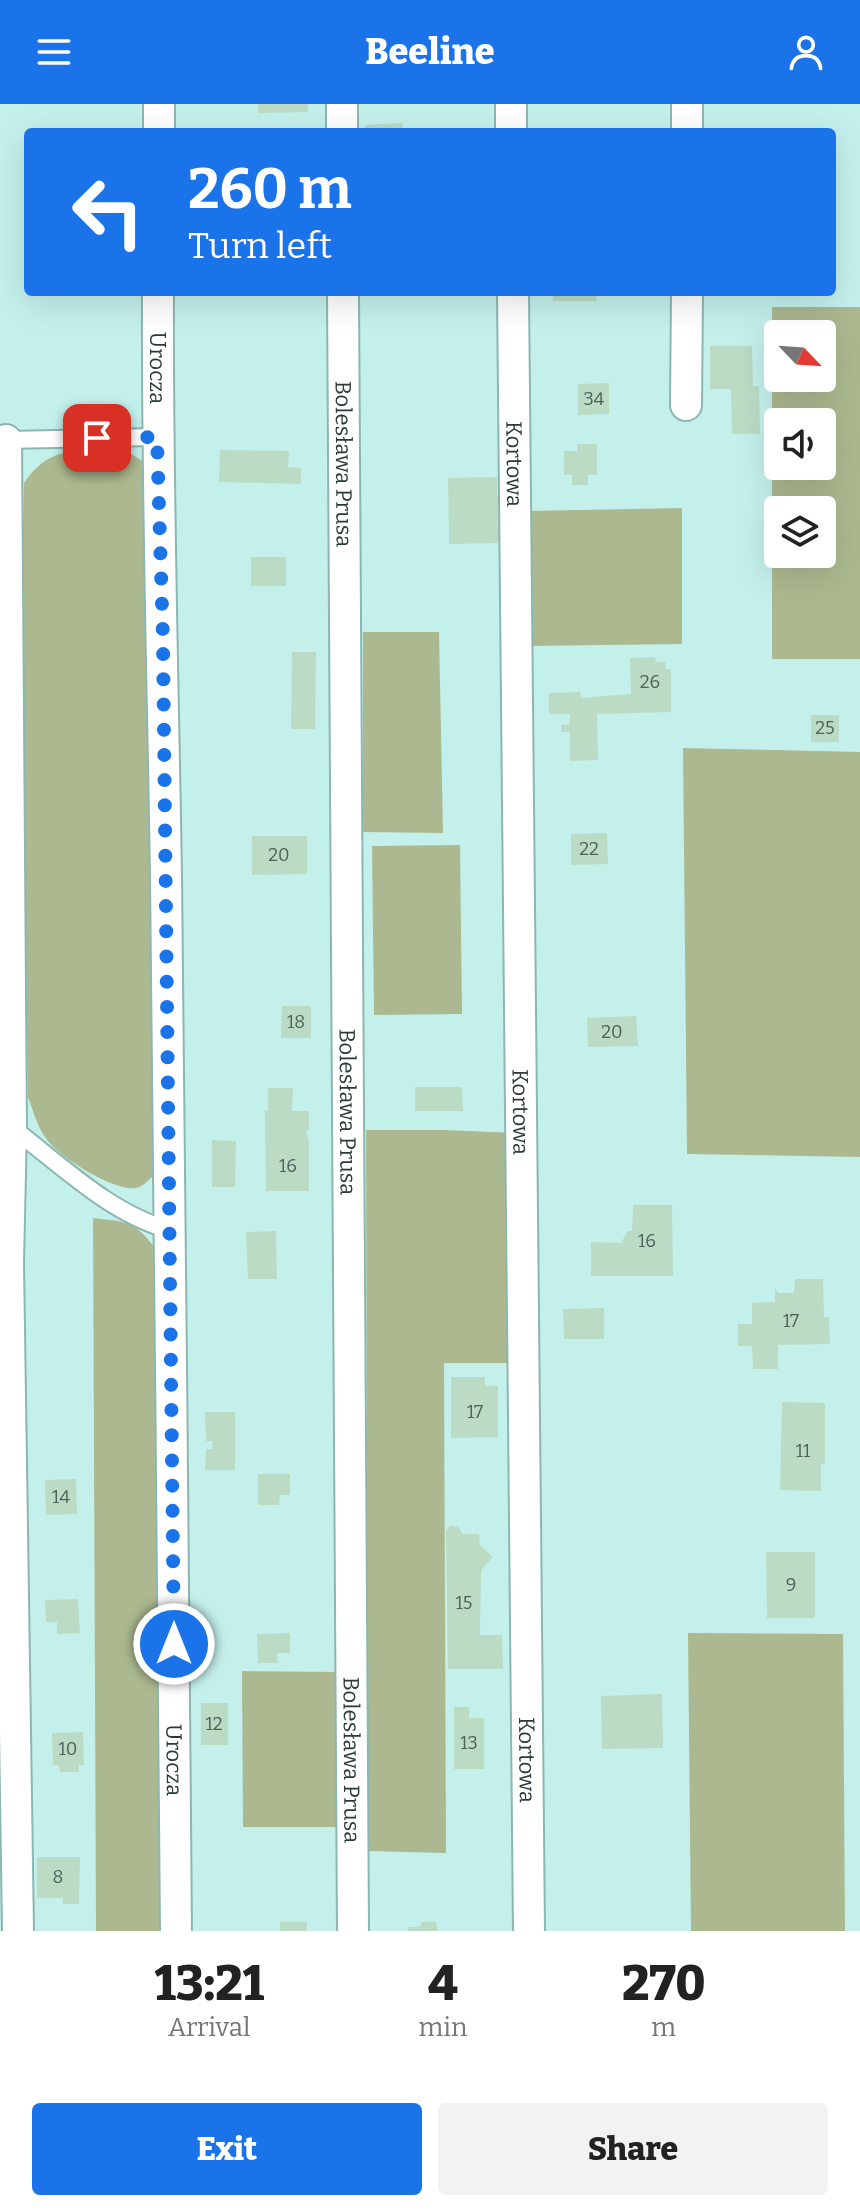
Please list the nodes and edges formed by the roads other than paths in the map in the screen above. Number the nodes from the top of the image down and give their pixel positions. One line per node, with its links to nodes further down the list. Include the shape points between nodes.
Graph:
1 (159, 104): 5 (street)
2 (342, 104): 6 (street)
3 (511, 104): 7 (street)
4 (687, 104): 8 (street)
5 (159, 128)
6 (342, 128)
7 (511, 128)
8 (687, 128)
9 (158, 296): 14 (street, Urocza)
10 (343, 296): 20 (street, Bolesława Prusa)
11 (513, 296): 21 (street, Kortowa)
12 (687, 296): 13 (street)
13 (686, 405)
14 (157, 437): 15 (lane); 17 (street, Urocza)
15 (6, 440): 16 (street)
16 (11, 1127): 17 (lane, via 116,1207); 18 (street, via 8,1263)
17 (170, 1230): 19 (street, Urocza)
18 (18, 1931)
19 (176, 1931)
20 (353, 1931)
21 (529, 1931)

